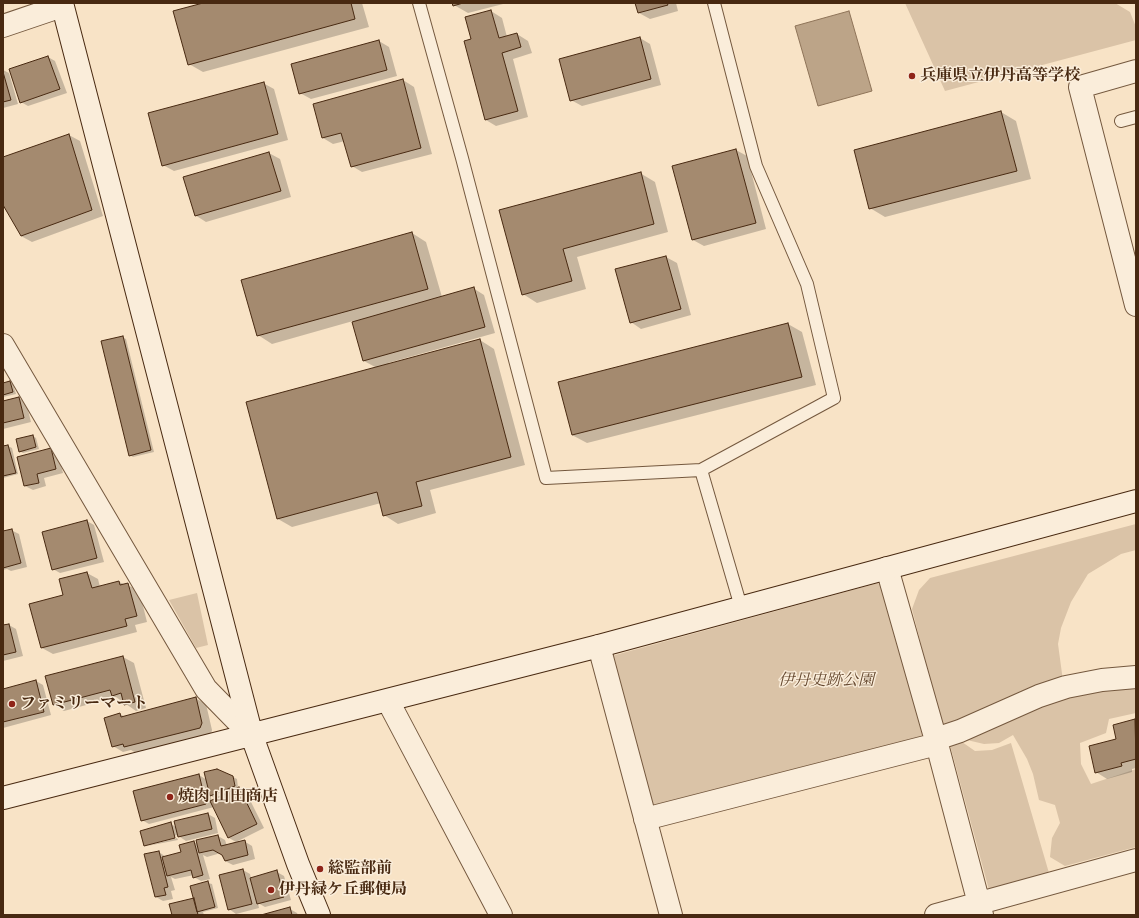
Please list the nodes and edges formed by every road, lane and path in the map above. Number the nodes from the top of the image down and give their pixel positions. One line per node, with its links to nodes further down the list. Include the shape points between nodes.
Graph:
1 (419, 3): 10 (lane, via 546,478)
2 (714, 3): 10 (lane, via 756,166 807,284 834,398)
3 (62, 4): 4 (street); 17 (street)
4 (3, 26)
5 (1136, 71): 8 (street, via 1080,87)
6 (1136, 117): 7 (lane)
7 (1121, 121)
8 (1136, 305)
9 (3, 344): 17 (street, via 206,689)
10 (701, 470): 13 (lane)
11 (1136, 501): 12 (street)
12 (887, 568): 13 (street); 18 (street)
13 (741, 607): 14 (street)
14 (599, 646): 16 (street); 20 (street)
15 (1136, 677): 18 (street, via 1102,680 1046,694)
16 (388, 701): 17 (street); 24 (street)
17 (252, 736): 19 (street); 23 (street)
18 (937, 741): 20 (street); 22 (street)
19 (3, 798)
20 (645, 819): 25 (street)
21 (1136, 860): 22 (street)
22 (981, 909): 26 (street)
23 (319, 915)
24 (501, 915)
25 (671, 915)
26 (936, 915)

